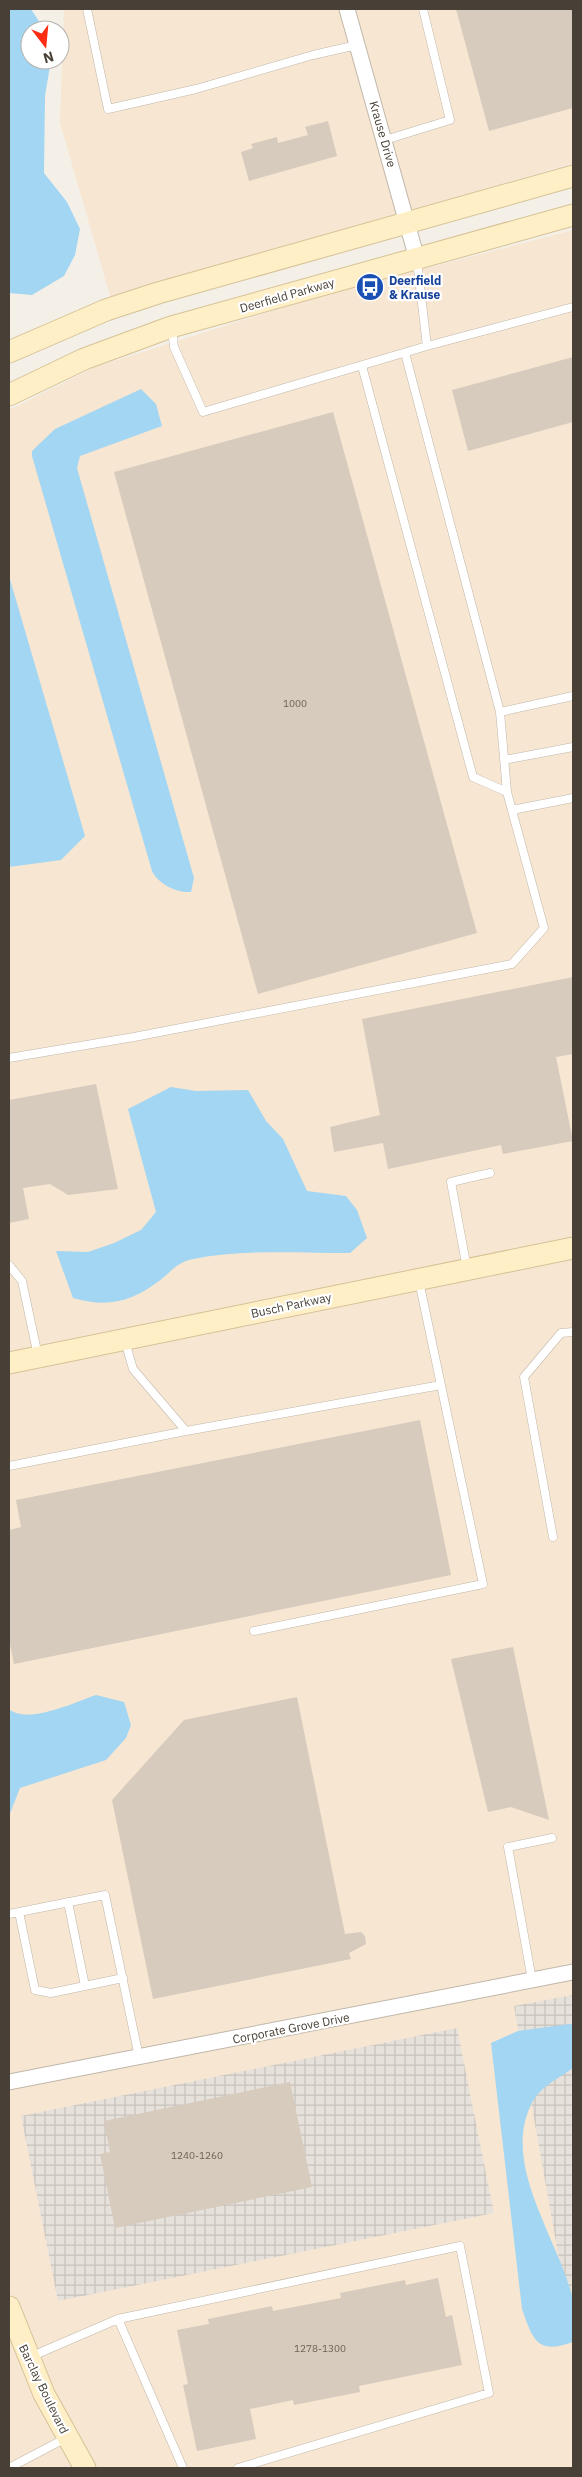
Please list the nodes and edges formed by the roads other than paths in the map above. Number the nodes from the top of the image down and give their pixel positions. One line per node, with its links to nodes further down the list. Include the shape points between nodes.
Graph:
1 (87, 9): 4 (lane, via 108,109)
2 (347, 9): 4 (street, Krause Drive)
3 (423, 9): 5 (lane, via 450,120)
4 (358, 45): 5 (street, Krause Drive)
5 (385, 140): 8 (street, Krause Drive)
6 (573, 176): 8 (main road)
7 (573, 215): 9 (main road, Deerfield Parkway)
8 (408, 222): 9 (street, Krause Drive); 13 (main road, via 106,310)
9 (417, 259): 11 (main road, Deerfield Parkway); 12 (lane)
10 (573, 307): 12 (lane)
11 (171, 327): 15 (lane, via 174,347 203,412); 16 (main road, Deerfield Parkway, via 84,359)
12 (427, 346): 14 (lane)
13 (9, 352)
14 (405, 353): 15 (lane); 18 (lane)
15 (362, 366): 21 (lane, via 473,777)
16 (9, 395)
17 (573, 696): 18 (lane)
18 (500, 712): 20 (lane)
19 (573, 747): 20 (lane)
20 (504, 760): 21 (lane)
21 (507, 792): 23 (lane)
22 (573, 798): 23 (lane)
23 (512, 810): 24 (lane, via 544,928 512,964)
24 (9, 1058)
25 (490, 1173): 28 (lane, via 451,1182)
26 (573, 1248): 28 (main road, Busch Parkway)
27 (9, 1265): 32 (lane, via 22,1281)
28 (467, 1270): 29 (main road, Busch Parkway)
29 (419, 1279): 31 (main road, Busch Parkway); 34 (lane)
30 (573, 1332): 37 (lane, via 561,1333 524,1377)
31 (124, 1339): 32 (main road, Busch Parkway); 35 (lane, via 133,1370)
32 (38, 1357): 33 (main road, Busch Parkway)
33 (9, 1363)
34 (441, 1385): 35 (lane); 38 (lane, via 483,1584)
35 (186, 1431): 36 (lane)
36 (9, 1466)
37 (553, 1537)
38 (254, 1631)
39 (552, 1838): 45 (lane, via 508,1847)
40 (68, 1902): 41 (lane); 44 (lane, via 105,1895); 46 (lane)
41 (19, 1912): 42 (lane); 46 (lane, via 35,1990 51,1993)
42 (9, 1914)
43 (573, 1972): 45 (street, Corporate Grove Drive)
44 (123, 1978): 46 (lane); 47 (lane)
45 (532, 1980): 47 (street, Corporate Grove Drive)
46 (85, 1986)
47 (139, 2057): 48 (street, Corporate Grove Drive)
48 (9, 2082)
49 (9, 2307): 51 (main road, Barclay Boulevard)
50 (118, 2319): 51 (lane); 55 (lane); 56 (lane, via 460,2246 489,2393)
51 (28, 2358): 52 (main road, Barclay Boulevard)
52 (67, 2437): 53 (lane); 54 (main road, Barclay Boulevard)
53 (9, 2468)
54 (85, 2468)
55 (183, 2468)
56 (238, 2468)

